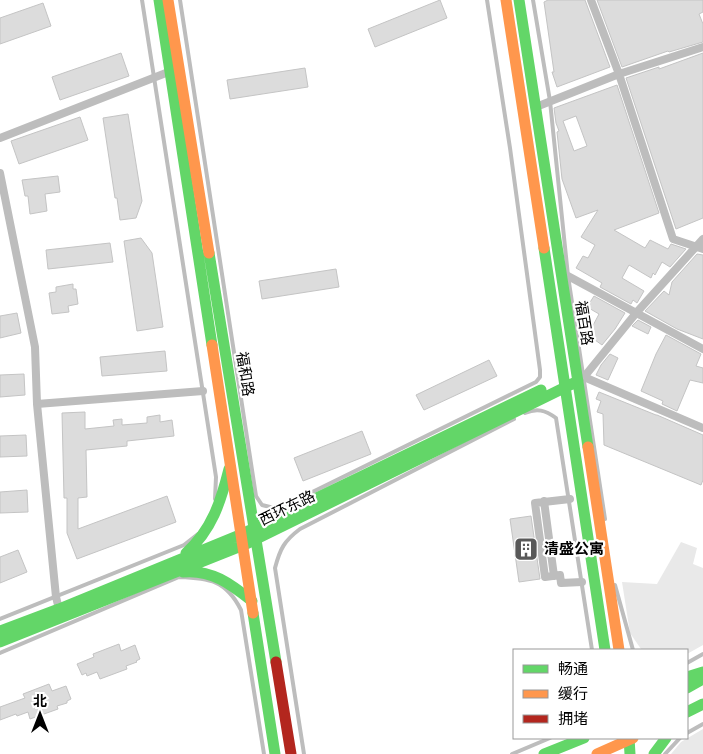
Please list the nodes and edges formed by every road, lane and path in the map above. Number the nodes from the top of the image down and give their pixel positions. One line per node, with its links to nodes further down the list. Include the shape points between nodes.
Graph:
1 (142, 0): 13 (lane)
2 (159, 0): 11 (street, 福和路)
3 (168, 0): 31 (street, 福和路)
4 (180, 0): 5 (lane, via 256,496 262,505 274,508 536,382 540,377)
5 (487, 0)
6 (506, 0): 24 (street, 福百路)
7 (519, 0): 15 (street, 福百路)
8 (533, 0): 14 (lane)
9 (590, 0): 12 (street)
10 (703, 47): 12 (street)
11 (170, 71): 13 (street); 28 (street, 福和路)
12 (619, 74): 14 (street); 19 (street, via 673,239)
13 (154, 76): 16 (street); 25 (lane)
14 (550, 101): 15 (street); 20 (lane)
15 (536, 107): 23 (street, 福百路)
16 (0, 138)
17 (0, 173): 26 (street, via 35,347)
18 (703, 239): 19 (street)
19 (699, 248): 21 (street)
20 (568, 276): 21 (street); 23 (lane)
21 (637, 312): 22 (street); 23 (street)
22 (703, 349)
23 (579, 377): 24 (street, 西环东路); 27 (street); 30 (lane); 49 (street, 福百路)
24 (564, 382): 31 (street, 西环东路); 39 (street, 福百路)
25 (203, 391): 26 (street); 37 (lane, via 216,495 214,510 200,533 184,545)
26 (38, 404): 37 (street)
27 (703, 428)
28 (230, 465): 32 (street, 福和路); 33 (street, via 210,526 200,541)
29 (570, 499): 36 (lane); 36 (street, via 535,503 544,578 560,575 562,583); 74 (lane, via 556,418 538,409 526,412 289,537 279,551 276,568)
30 (607, 529)
31 (256, 534): 32 (street, 西环东路); 73 (street, 福和路)
32 (243, 540): 33 (street, 西环东路); 35 (street, 西环东路); 38 (street, 福和路)
33 (174, 561): 40 (street, 西环东路)
34 (614, 576): 50 (lane)
35 (162, 577): 38 (street, via 186,571 206,572); 45 (street, 西环东路)
36 (582, 582): 46 (lane)
37 (56, 597): 40 (street); 41 (lane)
38 (252, 601): 72 (street, 福和路)
39 (598, 605): 47 (street); 48 (street, 福百路)
40 (59, 609): 42 (street, 西环东路)
41 (0, 619)
42 (18, 624): 43 (street); 44 (street, 西环东路)
43 (0, 626)
44 (0, 631)
45 (0, 642)
46 (592, 649)
47 (598, 649)
48 (605, 649)
49 (619, 649)
50 (633, 649)
51 (0, 653): 71 (lane, via 179,577 215,581 232,595 241,610)
52 (703, 654): 53 (lane)
53 (688, 662)
54 (703, 672): 55 (street)
55 (688, 677)
56 (703, 679): 57 (street)
57 (688, 687)
58 (700, 705): 59 (street); 60 (street)
59 (688, 711)
60 (688, 716)
61 (703, 724): 62 (lane)
62 (688, 732)
63 (548, 739): 75 (lane)
64 (563, 739): 76 (street)
65 (581, 739): 76 (street)
66 (628, 739): 70 (street)
67 (630, 739): 78 (street)
68 (665, 739): 79 (street)
69 (679, 739): 80 (lane)
70 (614, 746): 77 (street)
71 (264, 754)
72 (275, 754)
73 (291, 754)
74 (304, 754)
75 (512, 754)
76 (543, 754)
77 (597, 754)
78 (630, 754)
79 (654, 754)
80 (665, 754)

